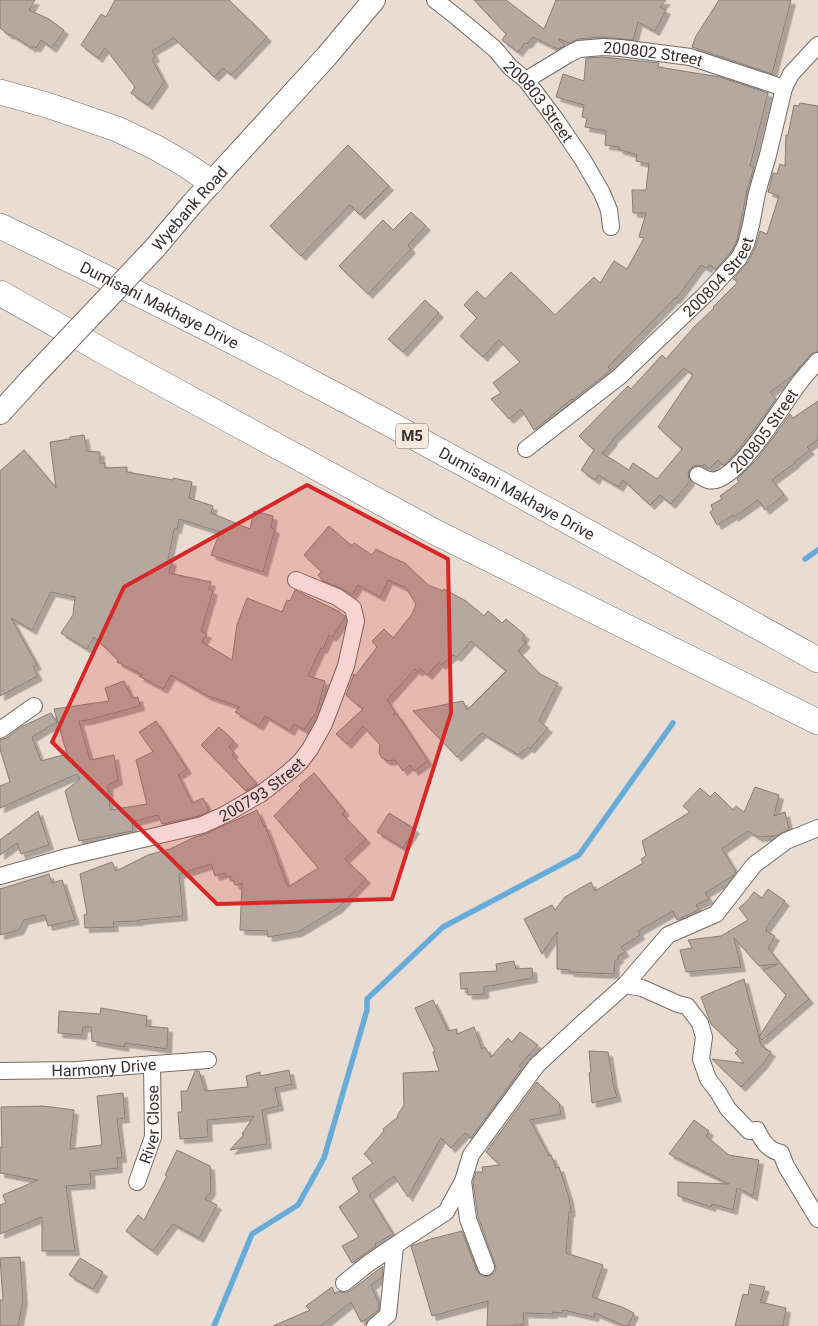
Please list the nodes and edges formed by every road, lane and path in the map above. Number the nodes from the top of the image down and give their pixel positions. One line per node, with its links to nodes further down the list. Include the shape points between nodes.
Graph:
1 (374, 0): 7 (street, Wyebank Road)
2 (435, 0): 4 (street, 200803 Street, via 495,49)
3 (818, 45): 5 (street, 200804 Street, via 791,74)
4 (526, 80): 5 (street, 200802 Street, via 579,49 603,46 690,57); 9 (street, 200803 Street, via 583,160 602,193)
5 (784, 88): 13 (street, 200804 Street, via 740,258 620,376)
6 (0, 92): 7 (main road, via 117,129 155,147)
7 (211, 182): 12 (street, Wyebank Road, bridge, via 154,249)
8 (0, 226): 16 (main road, Dumisani Makhaye Drive / M5, via 329,391)
9 (611, 227)
10 (0, 293): 18 (main road, via 435,532)
11 (818, 362): 14 (street, 200805 Street, via 800,381 744,459 720,478 708,480)
12 (0, 413)
13 (526, 449)
14 (698, 474)
15 (296, 580): 21 (street, 200793 Street, via 337,597 353,608 356,620 346,666 324,724 301,761 262,793 202,825)
16 (818, 660)
17 (34, 706): 19 (street)
18 (818, 722)
19 (0, 730)
20 (818, 828): 22 (street, via 786,841 754,864 716,914 668,935)
21 (0, 876)
22 (625, 985): 26 (street, via 537,1065 471,1155); 28 (street, via 642,988 687,1006 700,1023 704,1037 701,1059 708,1079 728,1109 749,1132 757,1130 764,1144 781,1152)
23 (208, 1060): 24 (street, Harmony Drive)
24 (152, 1064): 25 (street, Harmony Drive); 27 (street, River Close, via 153,1136)
25 (0, 1072)
26 (463, 1181): 29 (street, via 446,1212); 30 (street, via 468,1219)
27 (137, 1182)
28 (818, 1219)
29 (395, 1246): 31 (street); 32 (street, via 388,1315)
30 (486, 1267)
31 (344, 1283)
32 (374, 1326)

